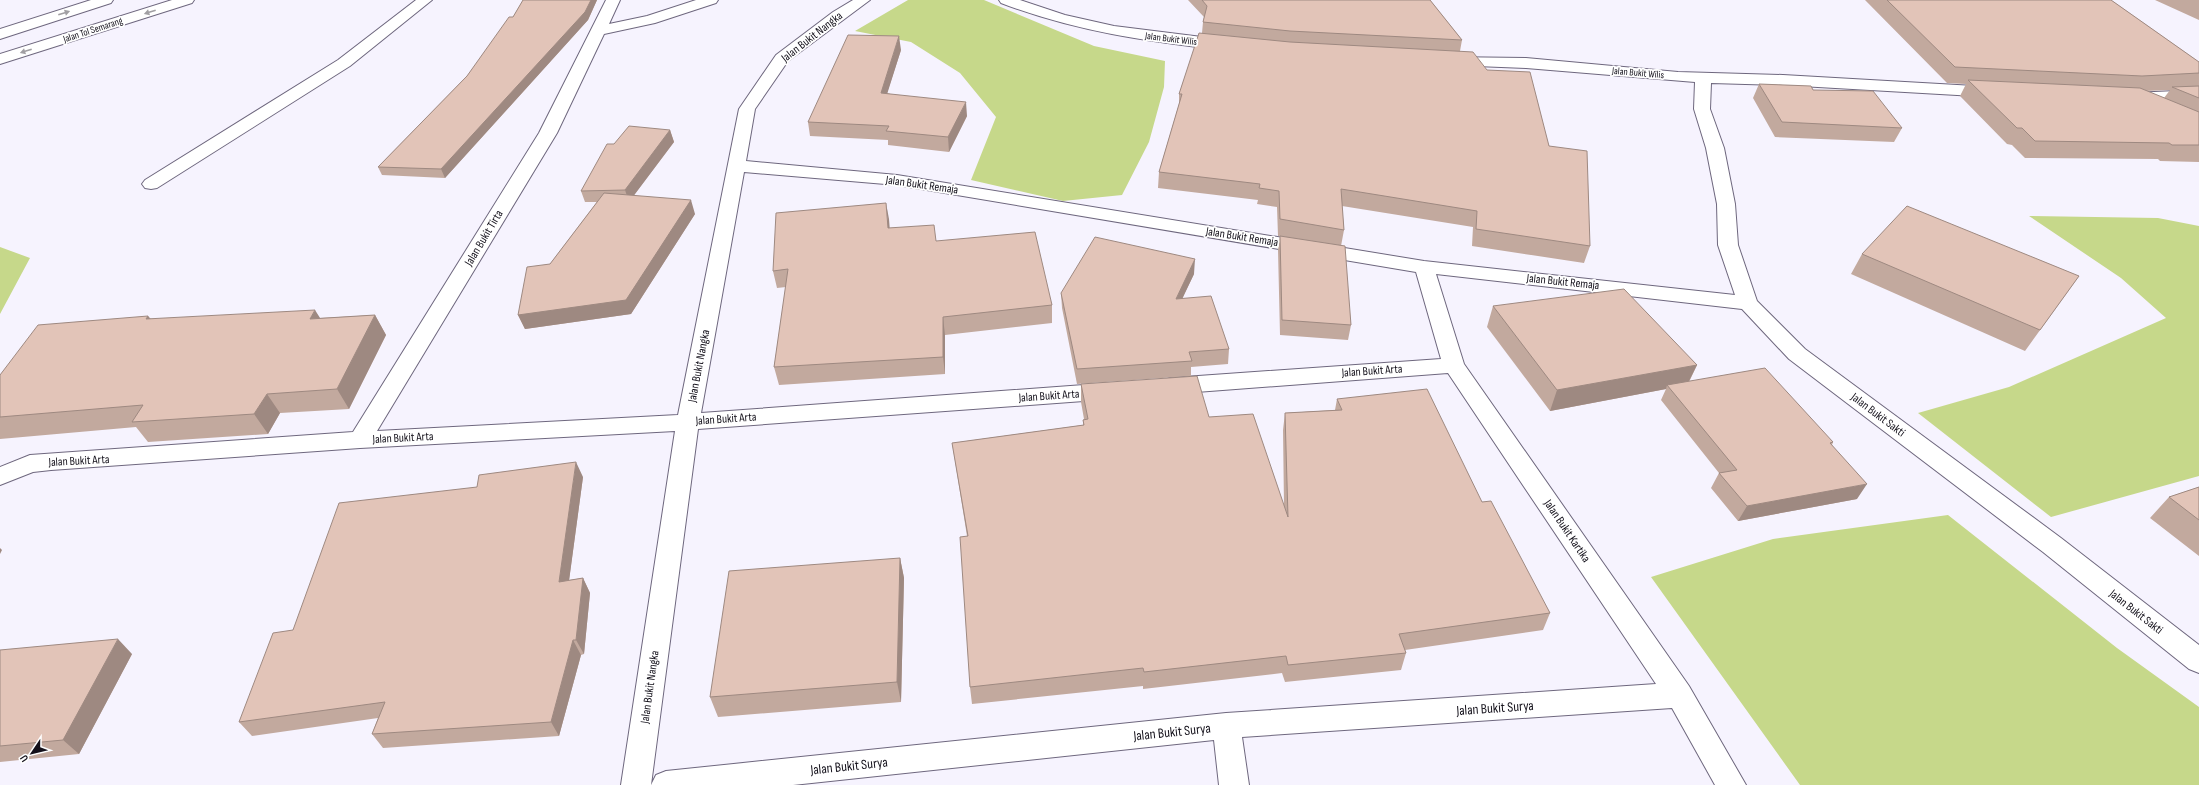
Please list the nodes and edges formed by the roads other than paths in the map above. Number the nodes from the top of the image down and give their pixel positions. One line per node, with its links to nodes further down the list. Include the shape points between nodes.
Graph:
1 (106, 0): 9 (main road, one-way to 1)
2 (187, 0): 11 (main road, Jalan Tol Semarang, one-way to 11)
3 (425, 0): 18 (main road, via 344,63)
4 (613, 0): 8 (main road, Jalan Bukit Tirta)
5 (711, 0): 8 (main road, via 650,20)
6 (863, 0): 17 (main road, Jalan Bukit Nangka, via 838,15 782,58 747,109)
7 (1006, 0): 10 (main road, Jalan Bukit Wilis, via 1078,24 1124,33)
8 (597, 31): 23 (main road, Jalan Bukit Tirta, via 548,133)
9 (0, 34)
10 (1242, 46)
11 (0, 59)
12 (1432, 60): 13 (main road, Jalan Bukit Wilis, via 1526,63)
13 (1703, 78): 14 (main road, Jalan Bukit Wilis); 20 (main road, Jalan Bukit Sakti, via 1702,109 1714,148 1726,204 1728,245)
14 (2009, 93)
15 (2199, 95): 16 (main road, via 2123,98)
16 (2165, 113)
17 (737, 166): 19 (main road, Jalan Bukit Remaja, via 897,180); 22 (main road, Jalan Bukit Nangka)
18 (151, 184)
19 (1424, 267): 20 (main road, Jalan Bukit Remaja); 21 (main road, Jalan Bukit Kartika)
20 (1748, 302): 25 (main road, Jalan Bukit Sakti, via 1797,354 2052,545)
21 (1454, 365): 22 (main road, Jalan Bukit Arta); 26 (main road, Jalan Bukit Kartika)
22 (688, 422): 23 (main road, Jalan Bukit Arta); 28 (main road, Jalan Bukit Nangka)
23 (360, 440): 24 (main road, Jalan Bukit Arta, via 52,461 30,464)
24 (0, 476)
25 (2199, 661)
26 (1679, 695): 27 (main road, Jalan Bukit Surya); 31 (main road, Jalan Bukit Kartika)
27 (1226, 726): 29 (main road, Jalan Bukit Surya); 30 (main road)
28 (636, 785)
29 (666, 785)
30 (1234, 785)
31 (1731, 785)

